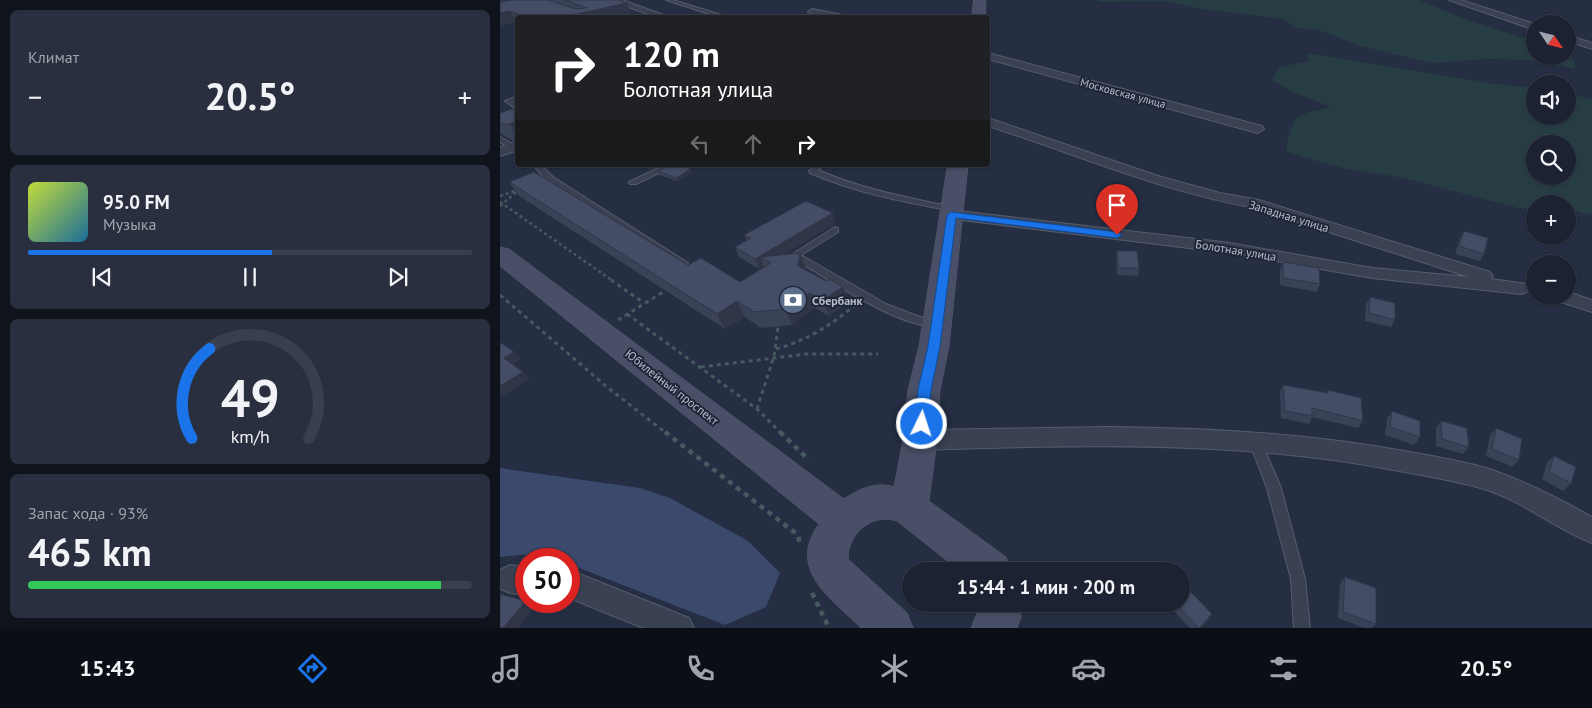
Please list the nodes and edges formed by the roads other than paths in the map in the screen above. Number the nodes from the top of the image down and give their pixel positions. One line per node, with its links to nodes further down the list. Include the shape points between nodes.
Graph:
1 (614, 0): 6 (street)
2 (668, 0): 7 (lane)
3 (815, 0): 8 (street, via 810,5)
4 (980, 0): 9 (main road)
5 (1453, 0): 10 (street)
6 (659, 15)
7 (719, 15)
8 (810, 15)
9 (978, 15)
10 (1526, 24)
11 (1576, 41): 12 (street)
12 (1592, 46)
13 (990, 57): 17 (street, Московская улица)
14 (515, 99): 15 (lane, via 508,102)
15 (515, 106)
16 (990, 123): 31 (street, Западная улица, via 1180,188 1254,204)
17 (1258, 129)
18 (500, 139): 19 (lane)
19 (515, 146)
20 (515, 147): 21 (street)
21 (500, 152)
22 (540, 167): 30 (lane, via 550,180)
23 (667, 167): 26 (lane)
24 (818, 167): 27 (lane, via 813,171 832,180)
25 (958, 167): 27 (main road)
26 (633, 182)
27 (951, 212): 32 (street, Болотная улица, via 1230,248 1372,273); 35 (main road)
28 (836, 230): 35 (lane, via 795,255 856,286 865,296 920,322)
29 (500, 254): 39 (main road, Юбилейный проспект)
30 (696, 271)
31 (1526, 288)
32 (1526, 289)
33 (1576, 301): 34 (street)
34 (1592, 306)
35 (937, 323): 36 (main road, via 924,390)
36 (920, 440): 37 (street, via 1078,437); 38 (main road)
37 (1255, 440): 40 (street, via 1371,454 1492,481 1558,511); 47 (lane, via 1274,488 1298,578)
38 (909, 508): 39 (main road, via 887,501 868,503); 41 (main road)
39 (843, 521): 45 (main road, via 829,542 828,567)
40 (1592, 531)
41 (980, 562)
42 (580, 589): 44 (street)
43 (1000, 612): 46 (main road)
44 (679, 628)
45 (890, 628)
46 (992, 628)
47 (1302, 628)

